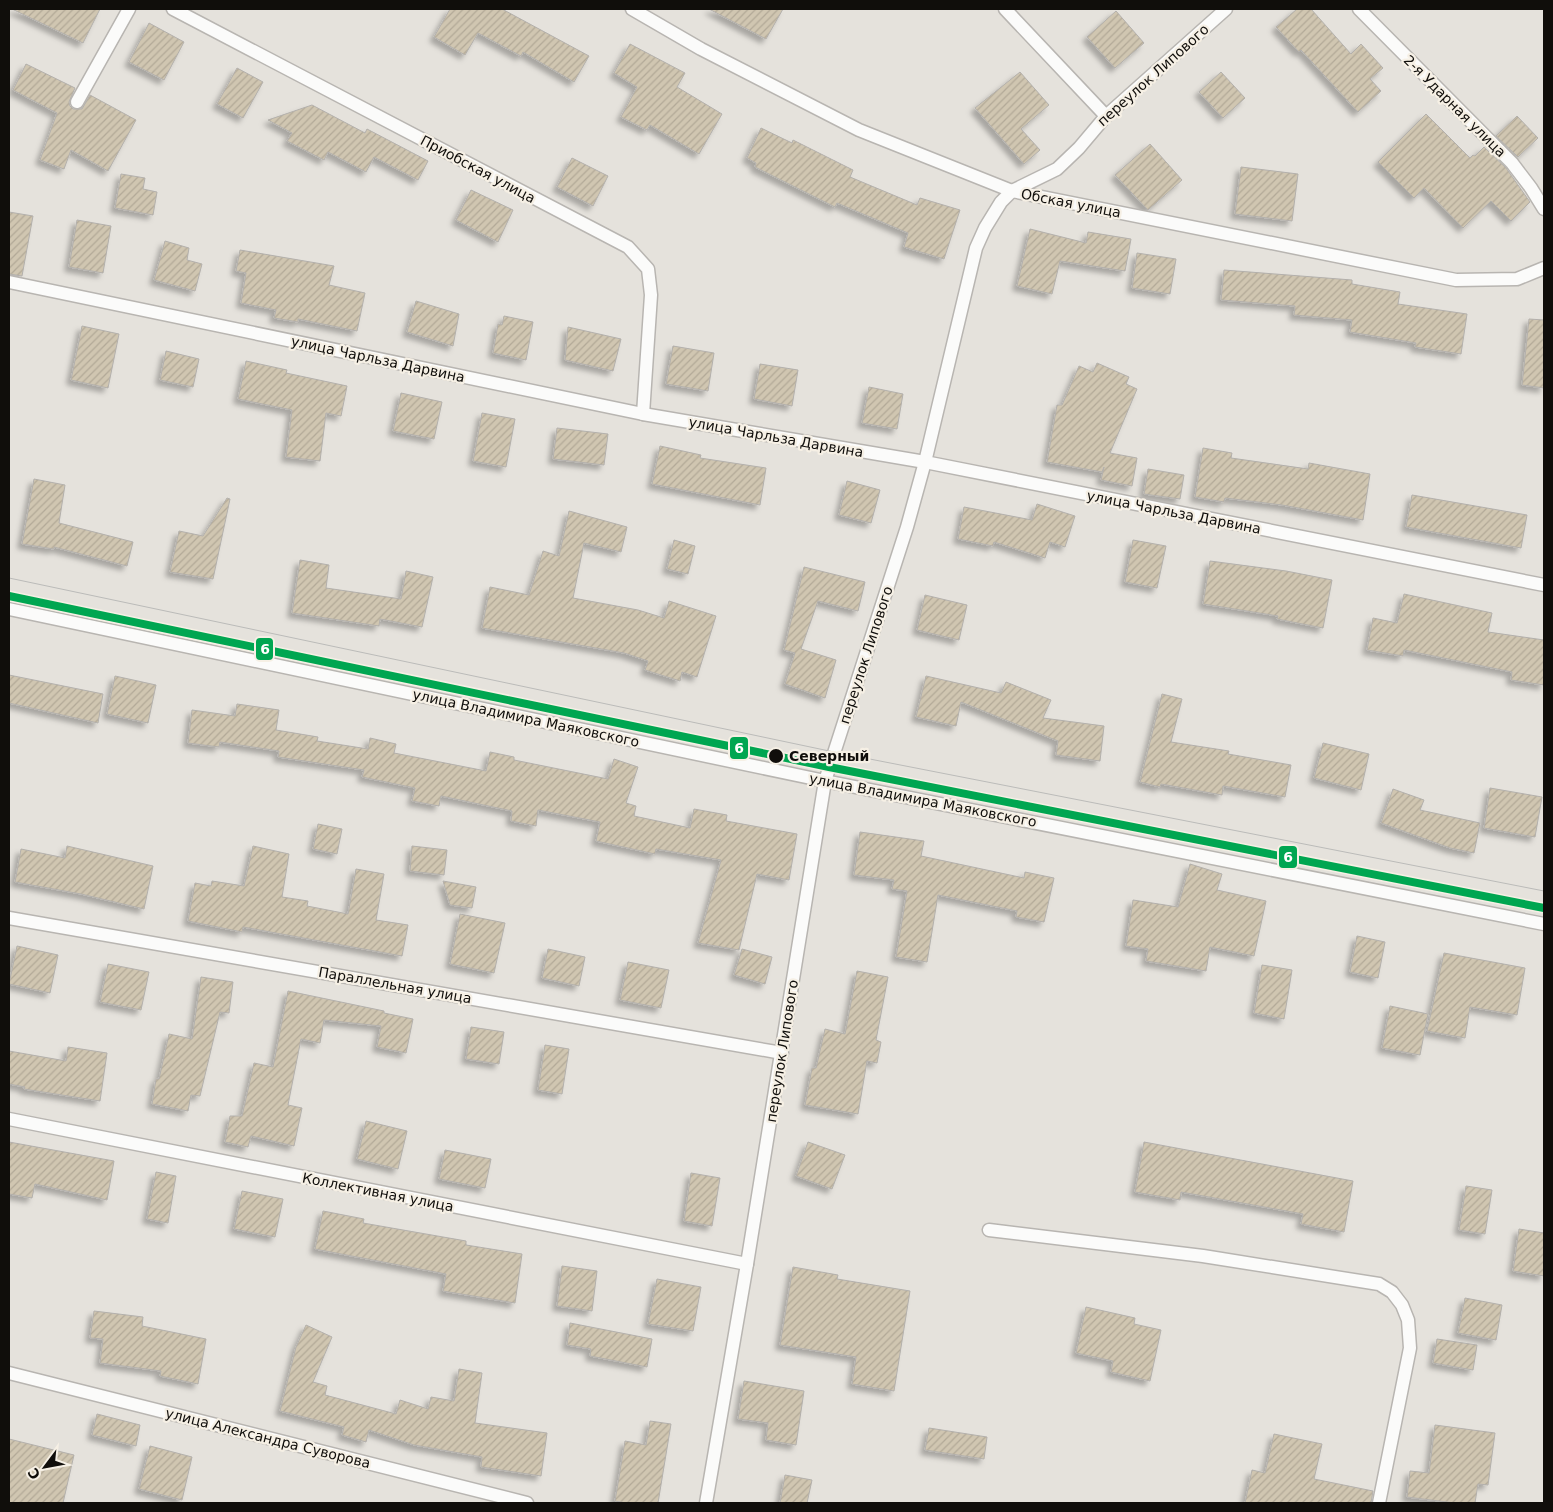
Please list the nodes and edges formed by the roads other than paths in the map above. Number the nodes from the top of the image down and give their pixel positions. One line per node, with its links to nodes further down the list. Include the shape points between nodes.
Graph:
1 (130, 9): 7 (lane)
2 (172, 9): 13 (lane, Приобская улица, via 628,247 648,269 651,295)
3 (632, 9): 9 (lane, Обская улица, via 701,49 859,130)
4 (1004, 9): 8 (lane)
5 (1226, 9): 8 (lane, переулок Липового)
6 (1359, 9): 10 (lane, 2-я Ударная улица, via 1512,163)
7 (77, 102)
8 (1106, 116): 9 (lane, переулок Липового, via 1057,169)
9 (1012, 191): 11 (lane, Обская улица, via 1456,280 1517,279); 14 (lane, переулок Липового, via 1001,202 976,248)
10 (1544, 209)
11 (1544, 268)
12 (9, 282): 13 (lane, улица Чарльза Дарвина)
13 (642, 414): 14 (lane, улица Чарльза Дарвина)
14 (925, 462): 15 (lane, улица Чарльза Дарвина); 17 (lane, переулок Липового)
15 (1544, 586)
16 (9, 609): 17 (lane, улица Владимира Маяковского)
17 (825, 781): 19 (lane, улица Владимира Маяковского); 20 (lane, переулок Липового)
18 (9, 918): 20 (lane, Параллельная улица)
19 (1544, 924)
20 (782, 1053): 23 (lane, переулок Липового)
21 (9, 1119): 23 (lane, Коллективная улица)
22 (989, 1230): 27 (lane, via 1203,1256 1378,1284 1392,1292 1408,1320 1410,1348)
23 (747, 1264): 26 (lane, переулок Липового)
24 (9, 1373): 25 (lane, улица Александра Суворова)
25 (527, 1503)
26 (706, 1503)
27 (1379, 1503)

